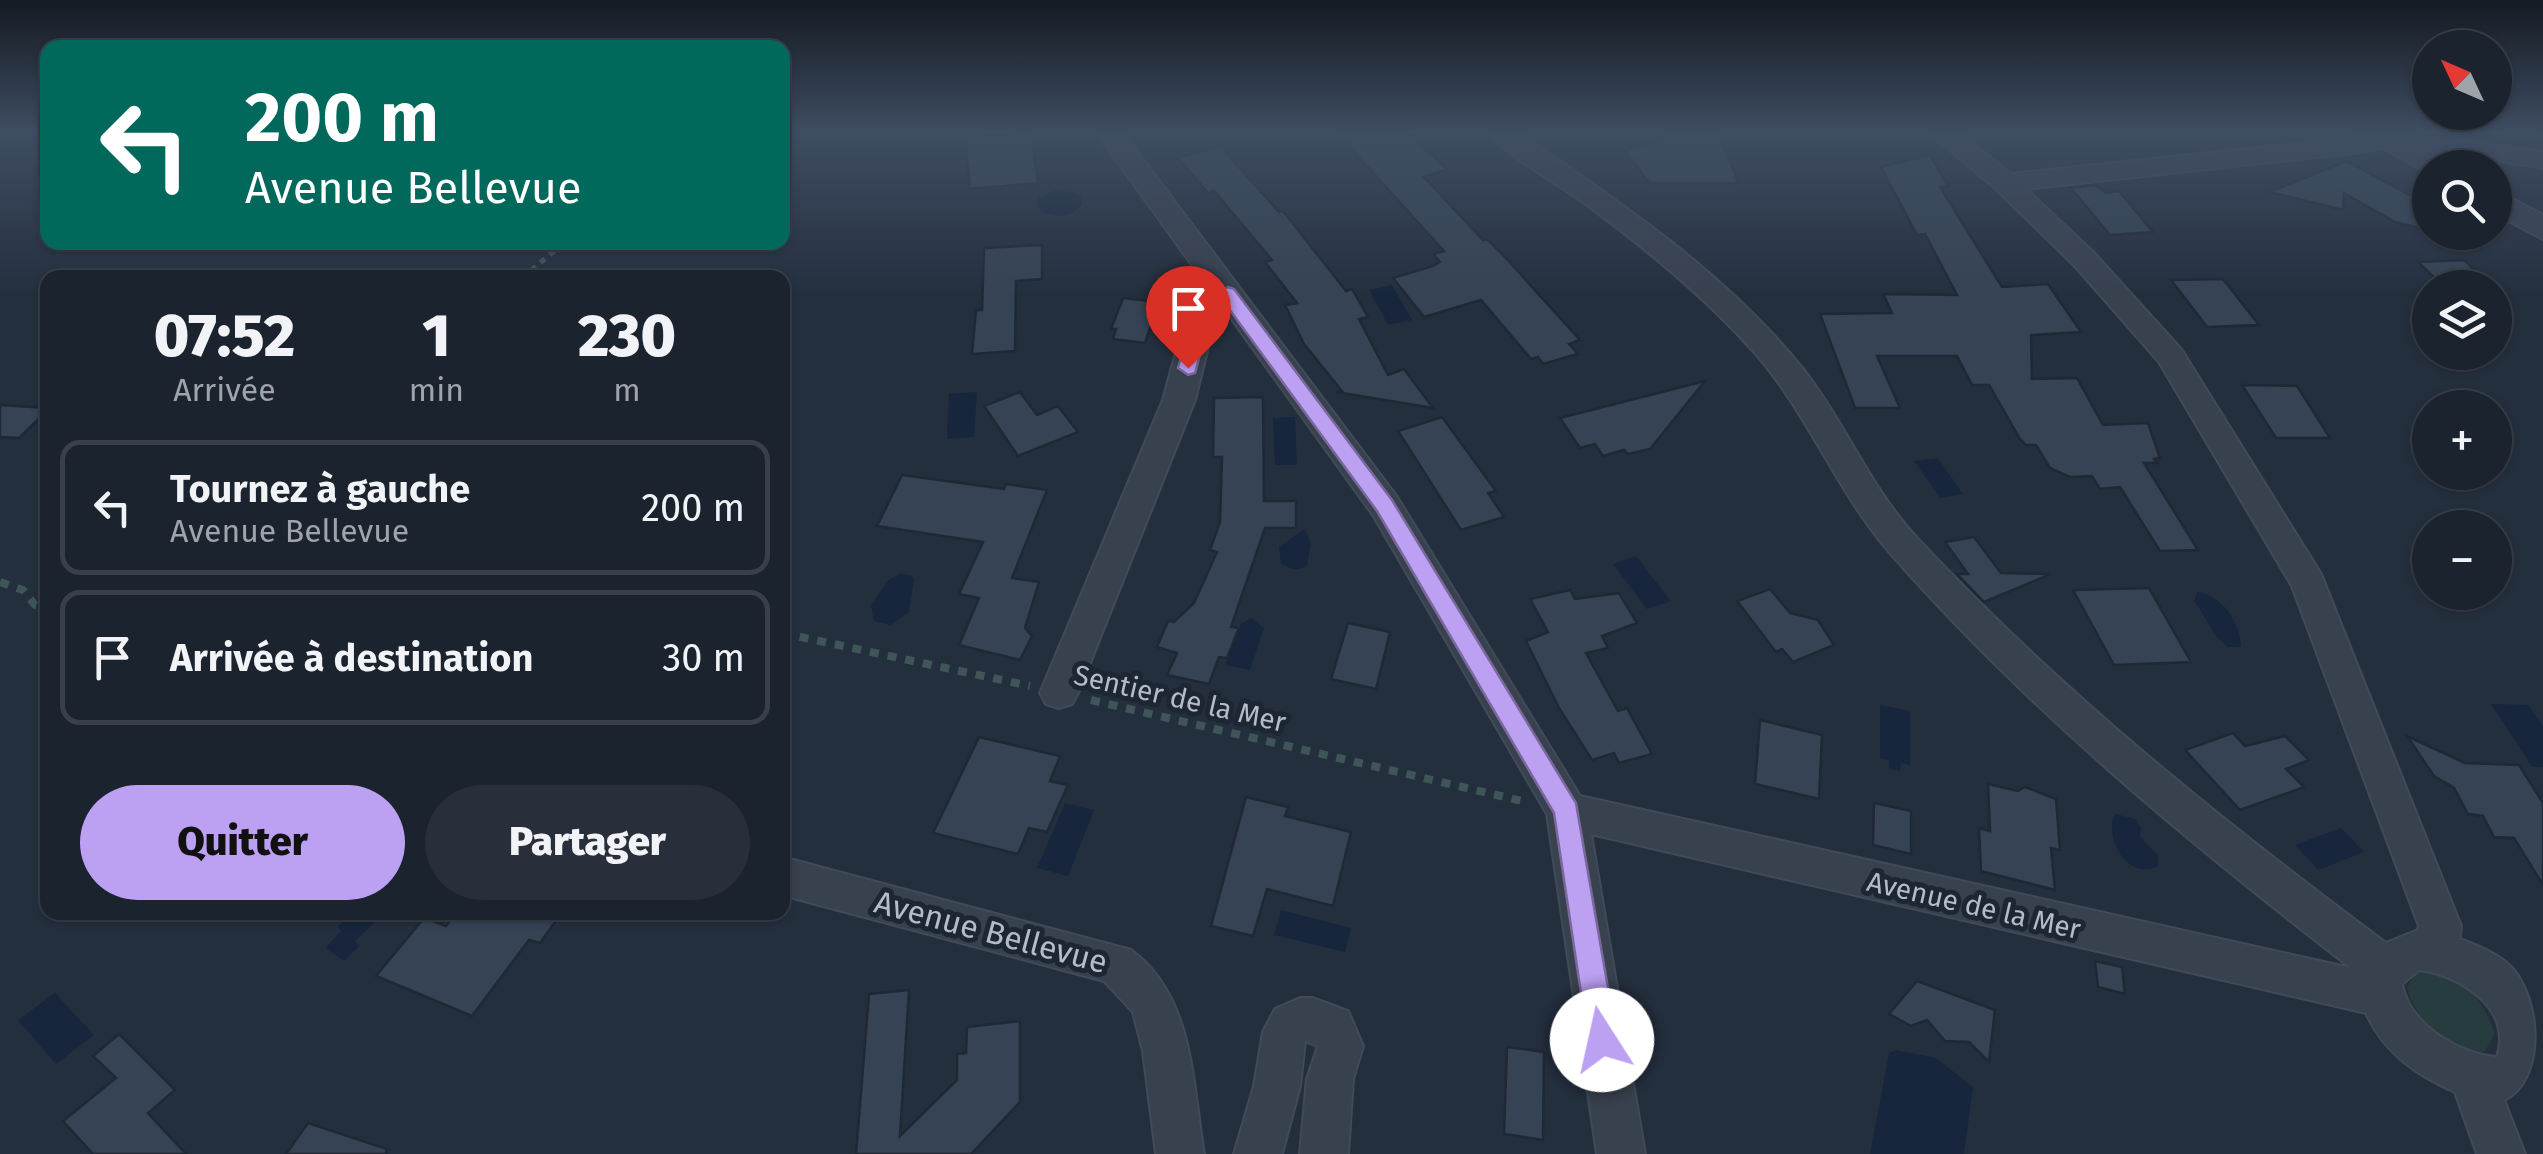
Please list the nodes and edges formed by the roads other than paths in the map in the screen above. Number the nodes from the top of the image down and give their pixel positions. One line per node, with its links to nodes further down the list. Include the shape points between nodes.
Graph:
1 (1150, 187): 6 (street)
2 (1577, 187): 11 (street, via 1728,304 1793,377 1898,540 2028,673)
3 (2008, 187): 10 (street, via 2170,356 2308,584 2440,926)
4 (2512, 210): 5 (street)
5 (2543, 229)
6 (1228, 293): 7 (street, via 1204,304 1179,400); 8 (street, via 1385,506)
7 (1060, 693)
8 (1566, 811): 11 (street, Avenue de la Mer); 17 (street)
9 (790, 878): 14 (street, Avenue Bellevue, via 1116,964 1142,988 1158,1020)
10 (2438, 952): 11 (street, via 2396,955); 12 (street, via 2496,982)
11 (2382, 982): 13 (street, via 2390,1016 2415,1046)
12 (2537, 1032): 13 (street, via 2528,1066 2516,1076)
13 (2473, 1078): 18 (street)
14 (1180, 1154)
15 (1258, 1154): 16 (street, via 1278,1083 1282,1033 1313,1018 1332,1026 1341,1046 1330,1079)
16 (1324, 1154)
17 (1621, 1154)
18 (2501, 1154)

